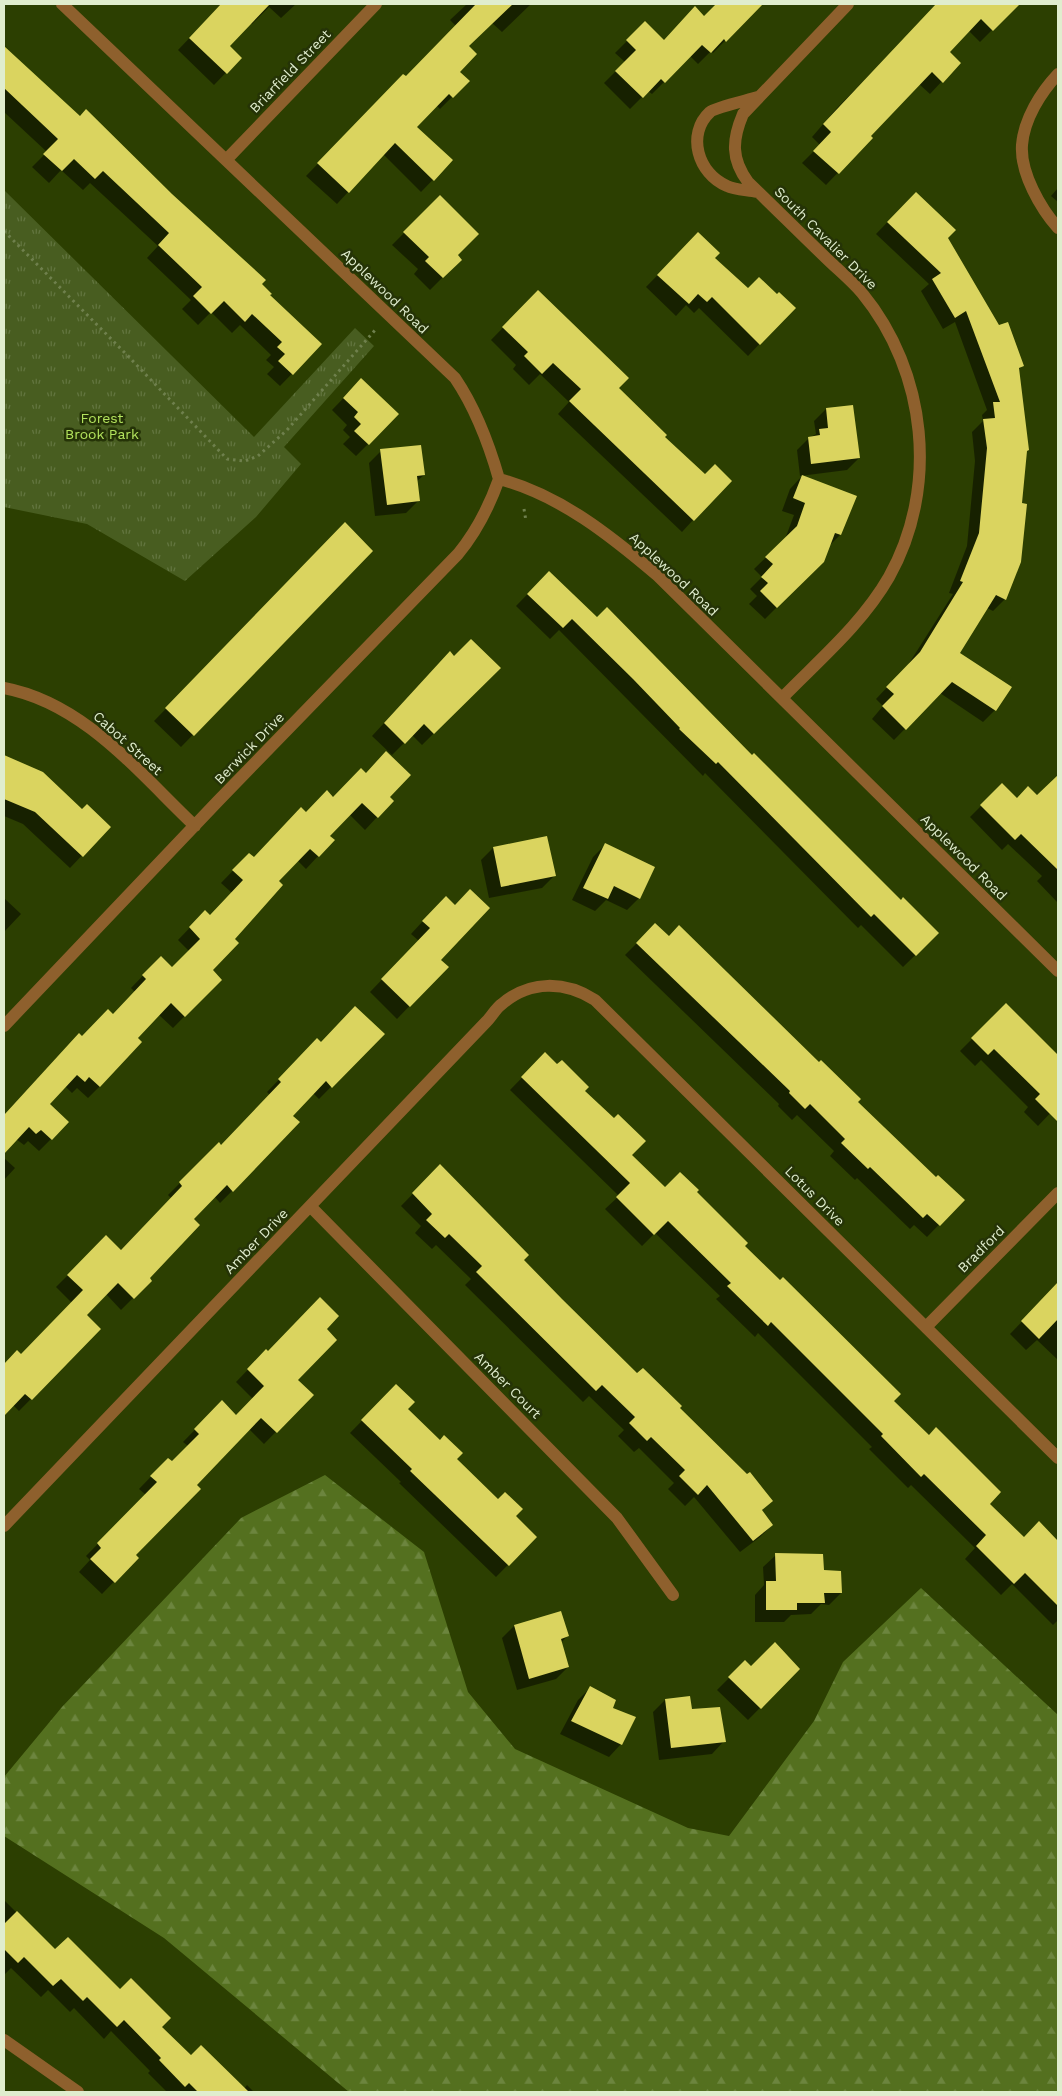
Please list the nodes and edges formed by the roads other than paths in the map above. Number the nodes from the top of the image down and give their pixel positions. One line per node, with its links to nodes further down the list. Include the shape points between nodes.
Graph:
1 (62, 4): 6 (street, Applewood Road)
2 (376, 4): 6 (street, Briarfield Street)
3 (848, 4): 5 (street, South Cavalier Drive)
4 (1058, 74): 8 (street, via 1031,112 1022,145 1024,165 1033,190)
5 (758, 97): 7 (street, South Cavalier Drive, via 743,114 734,147 743,175); 7 (street, via 711,111 697,129 697,148 705,171 727,186)
6 (226, 159): 9 (street, Applewood Road, via 455,378 467,395 484,432)
7 (758, 192): 11 (street, South Cavalier Drive, via 862,293 884,325 909,380 917,412 920,447 919,482 912,517 904,545 889,577 861,618)
8 (1058, 228)
9 (499, 479): 11 (street, Applewood Road, via 524,486 556,502 622,545); 12 (street, Berwick Drive, via 476,530 458,554)
10 (4, 688): 12 (street, Cabot Street, via 49,702 78,718)
11 (782, 698): 13 (street, Applewood Road)
12 (195, 826): 15 (street, Berwick Drive)
13 (1058, 971)
14 (535, 987): 17 (street, Amber Drive, via 521,991 501,1004); 18 (street, Lotus Drive, via 572,988 595,1000)
15 (4, 1026)
16 (1058, 1193): 18 (street, Bradford)
17 (310, 1206): 21 (street, Amber Drive); 23 (street, Amber Court, via 617,1518)
18 (926, 1327): 19 (street, Lotus Drive)
19 (1058, 1458)
20 (4, 1507): 21 (street)
21 (13, 1516): 22 (street, Amber Drive)
22 (4, 1526)
23 (673, 1595)
24 (4, 2040): 25 (street)
25 (78, 2092)

